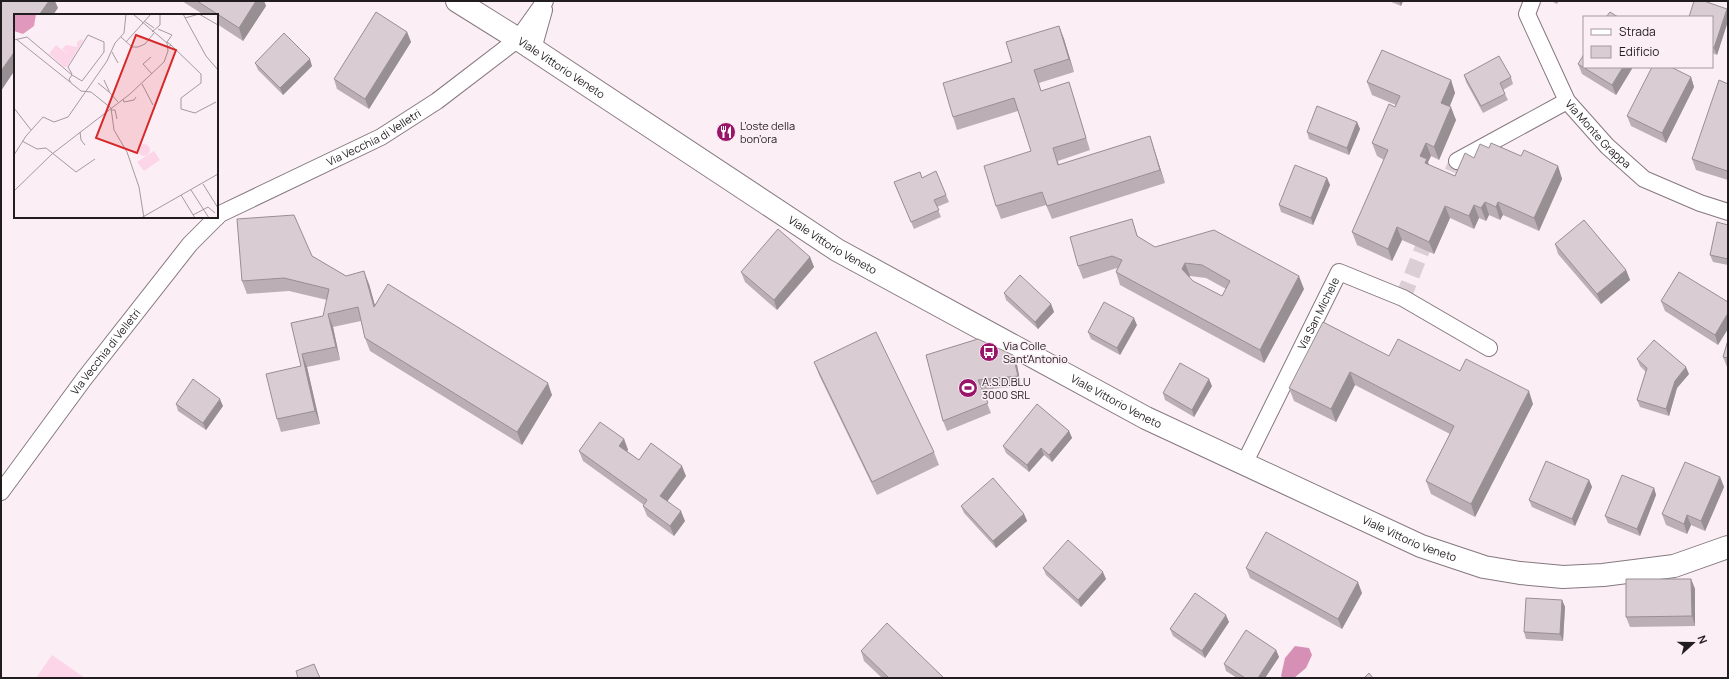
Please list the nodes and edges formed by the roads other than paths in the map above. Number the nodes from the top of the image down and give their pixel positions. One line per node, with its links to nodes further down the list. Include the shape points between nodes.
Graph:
1 (457, 1): 4 (main road, Viale Vittorio Veneto)
2 (545, 1): 4 (street)
3 (1532, 1): 5 (street, Via Monte Grappa, via 1527,14)
4 (526, 44): 8 (street, Via Vecchia di Velletri, via 381,137); 11 (main road, Viale Vittorio Veneto, via 837,250 1146,418)
5 (1567, 101): 6 (street); 7 (street, Via Monte Grappa, via 1608,146 1644,179)
6 (1457, 161)
7 (1728, 212)
8 (218, 216)
9 (216, 218): 12 (street, Via Vecchia di Velletri, via 190,244 88,374)
10 (1489, 348): 11 (street, Via San Michele, via 1403,298 1339,272)
11 (1244, 464): 13 (main road, Viale Vittorio Veneto, via 1421,546 1506,572 1563,577 1620,573 1674,566)
12 (1, 492)
13 (1728, 547)

